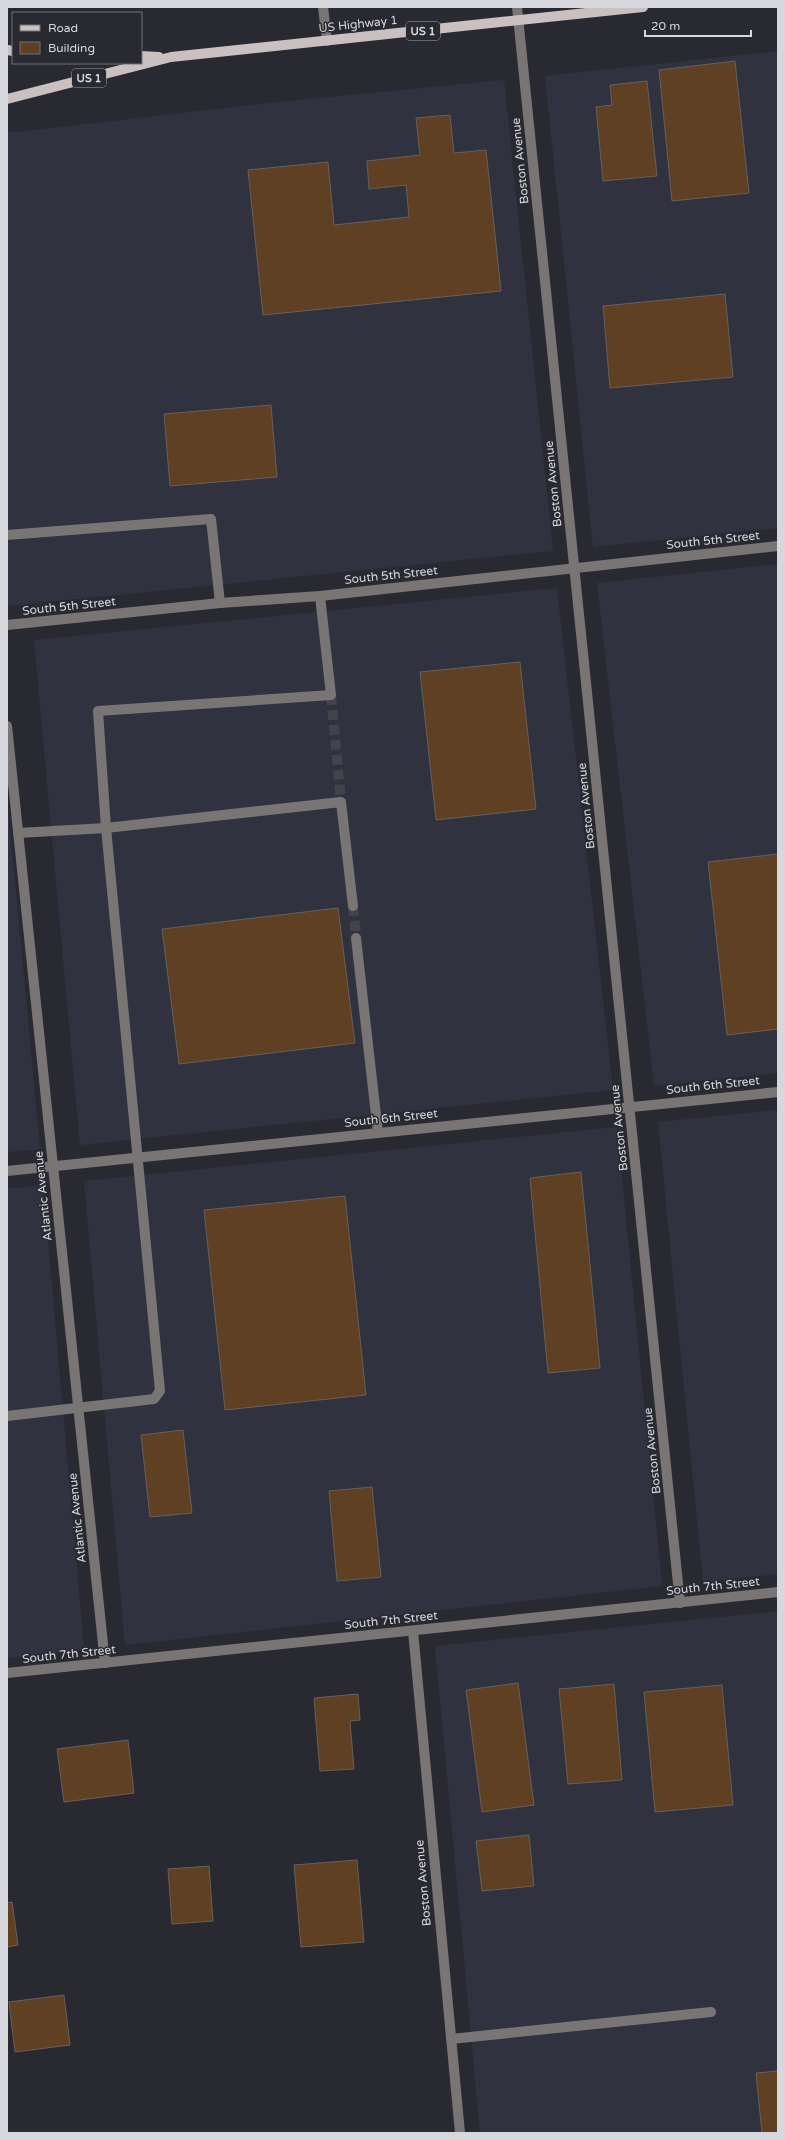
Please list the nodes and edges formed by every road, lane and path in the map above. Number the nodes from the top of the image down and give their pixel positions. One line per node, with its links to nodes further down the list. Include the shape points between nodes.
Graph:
1 (323, 7): 5 (street)
2 (517, 7): 4 (street, Boston Avenue)
3 (643, 7): 4 (main road, US Highway 1 / US 1)
4 (519, 20): 5 (main road, US Highway 1 / US 1); 11 (street, Boston Avenue)
5 (327, 41): 7 (main road, US Highway 1 / US 1)
6 (142, 56): 7 (main road, US Highway 1 / US 1)
7 (171, 57): 8 (main road, US Highway 1 / US 1)
8 (7, 99)
9 (7, 535): 13 (street, via 211,518)
10 (778, 546): 11 (street, South 5th Street)
11 (575, 567): 12 (street, South 5th Street); 21 (street, Boston Avenue)
12 (320, 596): 13 (street, South 5th Street); 16 (street, via 331,695 98,711)
13 (220, 603): 14 (street, South 5th Street)
14 (7, 625)
15 (7, 726): 17 (street, Atlantic Avenue)
16 (106, 828): 17 (street); 18 (street, via 341,802); 23 (street)
17 (18, 833): 24 (street, Atlantic Avenue)
18 (353, 906)
19 (356, 938): 22 (street)
20 (778, 1092): 21 (street, South 6th Street)
21 (630, 1107): 22 (street, South 6th Street); 29 (street, Boston Avenue)
22 (378, 1133): 23 (street, South 6th Street)
23 (138, 1158): 24 (street, South 6th Street); 26 (street, via 160,1391 154,1399)
24 (53, 1166): 25 (street, South 6th Street); 26 (street, Atlantic Avenue)
25 (7, 1171)
26 (79, 1408): 27 (street); 31 (street, Atlantic Avenue)
27 (7, 1416)
28 (778, 1592): 29 (street, South 7th Street)
29 (680, 1603): 30 (street, South 7th Street)
30 (413, 1631): 31 (street, South 7th Street); 34 (street, Boston Avenue)
31 (106, 1663): 32 (street, South 7th Street)
32 (7, 1673)
33 (711, 2012): 34 (street)
34 (451, 2039): 35 (street, Boston Avenue)
35 (460, 2133)

